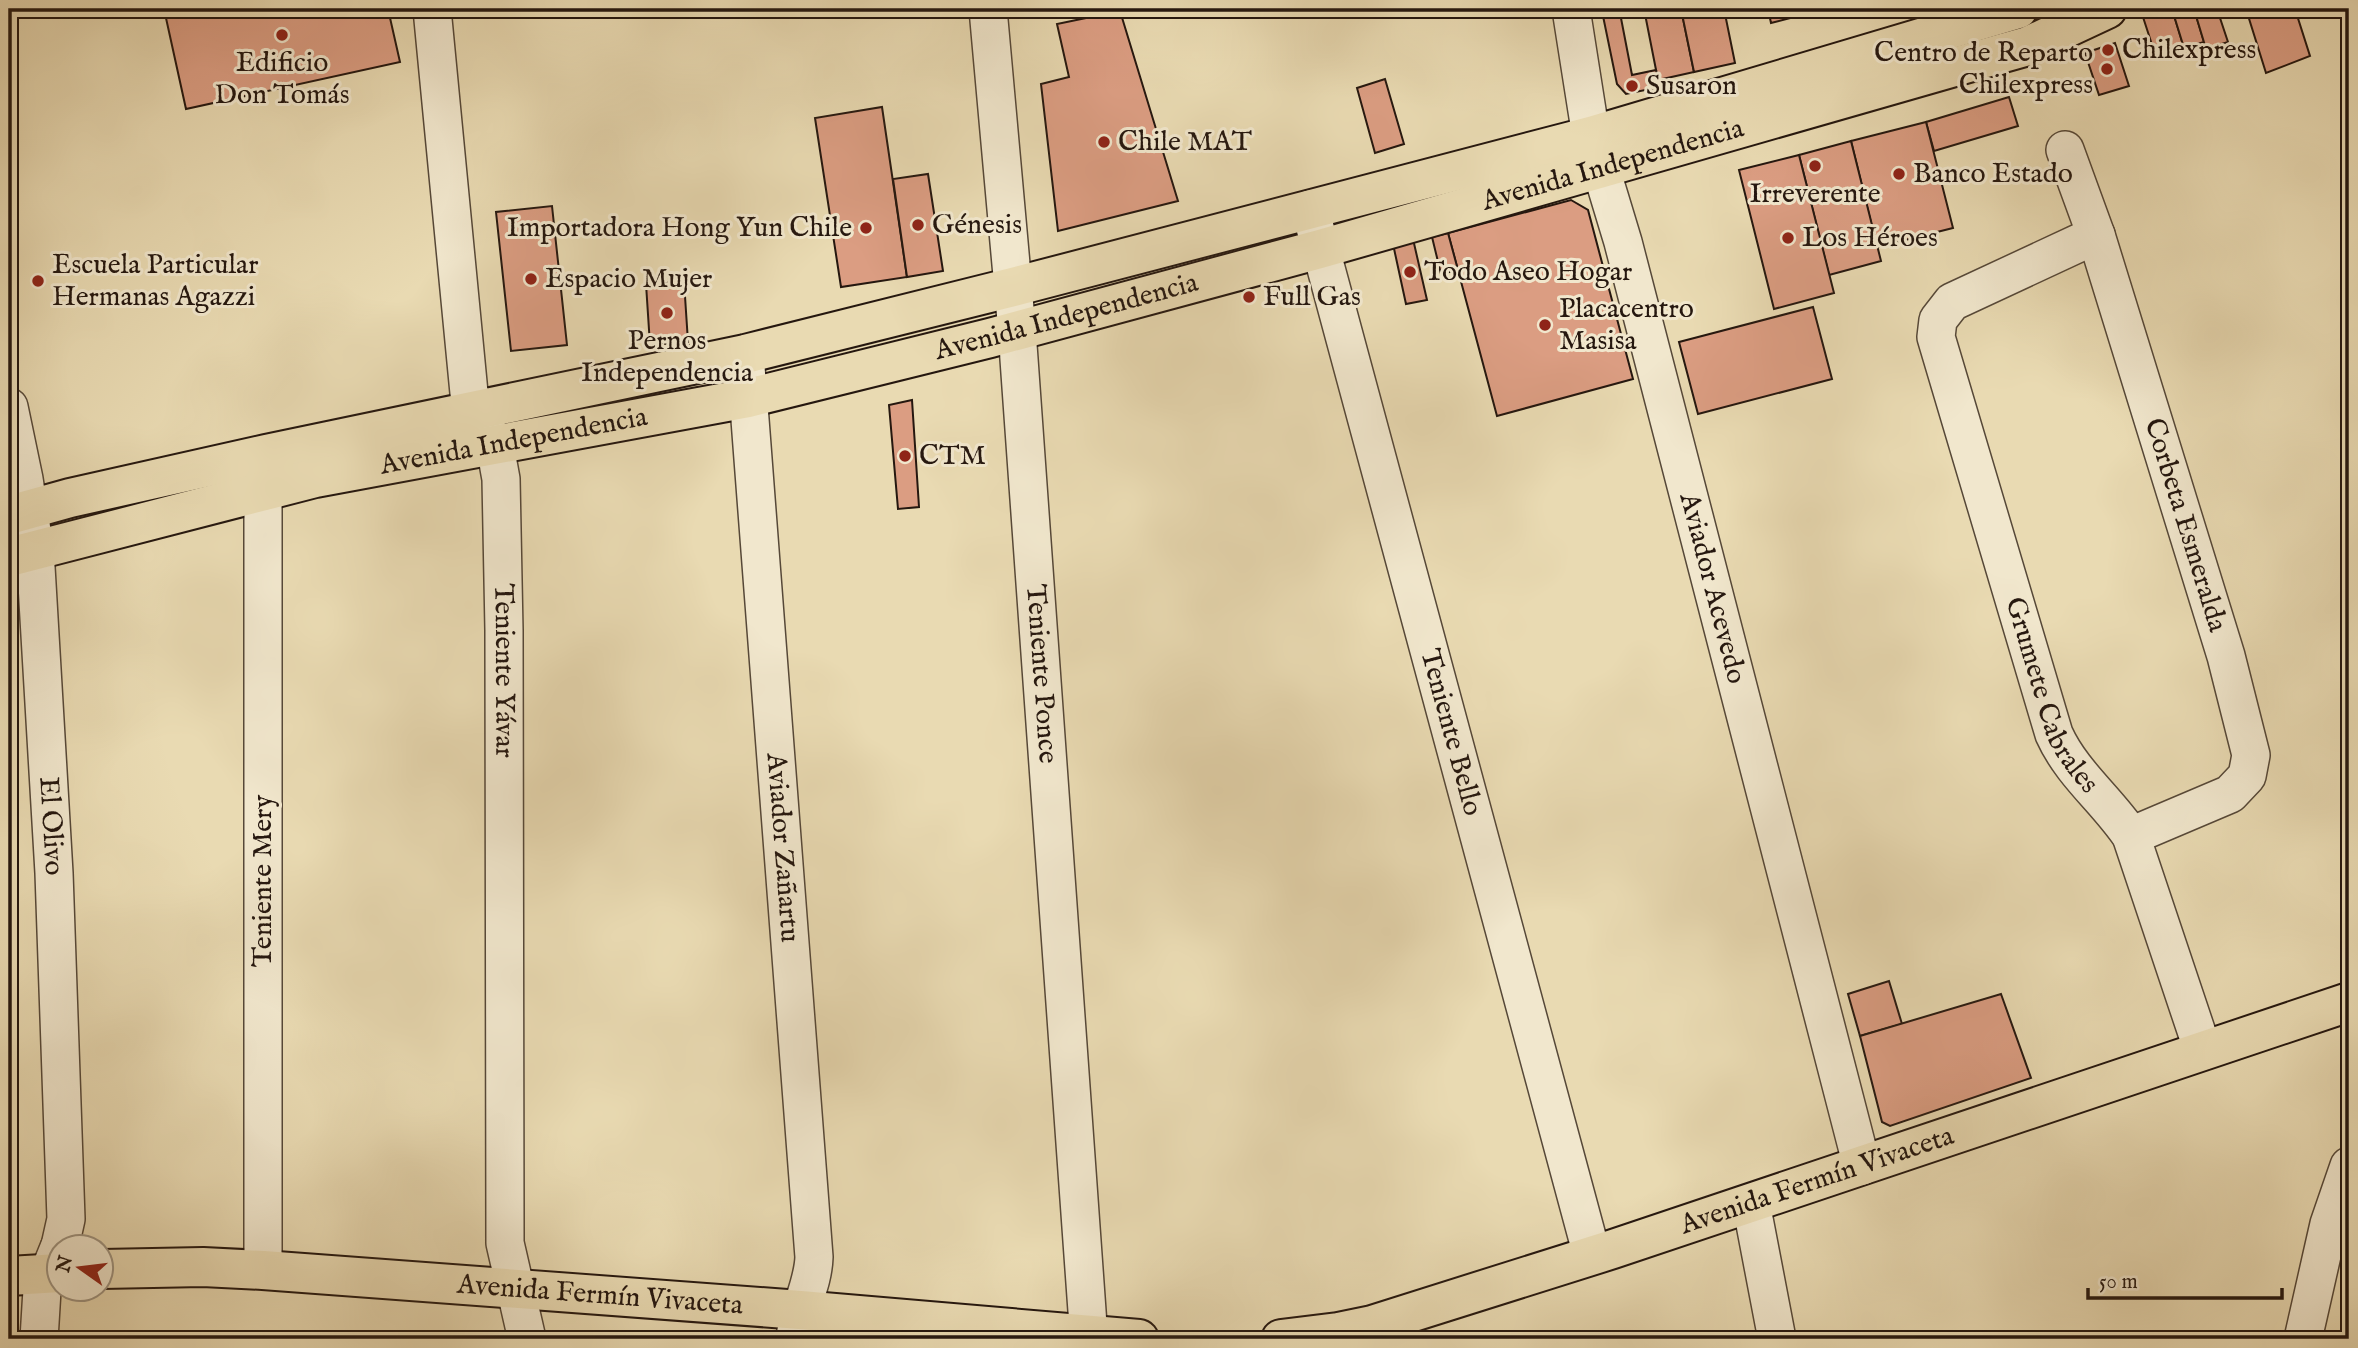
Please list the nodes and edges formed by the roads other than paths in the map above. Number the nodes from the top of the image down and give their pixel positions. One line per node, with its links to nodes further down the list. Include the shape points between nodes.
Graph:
1 (432, 9): 16 (street, Teniente Yávar, via 469,393)
2 (988, 9): 11 (street, Teniente Ponce)
3 (1572, 9): 7 (street, Aviador Acevedo)
4 (2018, 9): 7 (main road, Avenida Independencia)
5 (2107, 9): 7 (main road, Avenida Independencia, via 2028,46)
6 (2065, 150): 9 (street, Corbeta Esmeralda)
7 (1596, 153): 8 (main road, Avenida Independencia); 10 (main road, Avenida Independencia); 24 (street, Aviador Acevedo)
8 (1310, 209): 10 (street, Teniente Bello); 11 (main road, Avenida Independencia)
9 (2096, 235): 21 (street, Corbeta Esmeralda, via 2230,669 2251,755 2247,776 2230,794); 21 (street, Grumete Cabrales, via 1952,302 1936,329 2054,734 2072,766)
10 (1320, 249): 12 (main road, Avenida Independencia); 28 (street, Teniente Bello)
11 (1013, 288): 12 (street, Teniente Ponce); 13 (main road, Avenida Independencia)
12 (1017, 331): 14 (main road, Avenida Independencia); 36 (street, Teniente Ponce)
13 (744, 355): 14 (street, Aviador Zañartu); 16 (main road, Avenida Independencia)
14 (748, 398): 17 (main road, Avenida Independencia); 35 (street, Aviador Zañartu, via 814,1258)
15 (9, 407): 19 (street, El Olivo)
16 (479, 411): 17 (street, Teniente Yávar); 19 (main road, Avenida Independencia, via 241,460)
17 (495, 446): 18 (main road, Avenida Independencia, via 314,478); 34 (street, Teniente Yávar, via 501,479 504,630 505,1243)
18 (263, 492): 20 (main road, Avenida Independencia); 31 (street, Teniente Mery)
19 (19, 513): 20 (street, El Olivo)
20 (22, 553): 27 (street, El Olivo, via 54,873)
21 (2130, 836): 23 (street, Grumete Cabrales)
22 (2349, 1002): 23 (main road, Avenida Fermín Vivaceta)
23 (2203, 1051): 24 (main road, Avenida Fermín Vivaceta)
24 (1862, 1166): 26 (main road, Avenida Fermín Vivaceta)
25 (2349, 1166): 42 (street, via 2326,1236)
26 (1751, 1203): 28 (main road, Avenida Fermín Vivaceta); 41 (street)
27 (63, 1232)
28 (1592, 1255): 40 (main road, Avenida Fermín Vivaceta, via 1372,1325)
29 (46, 1264): 32 (main road)
30 (116, 1269): 31 (main road, Avenida Fermín Vivaceta)
31 (263, 1270): 34 (main road, Avenida Fermín Vivaceta)
32 (9, 1276)
33 (46, 1282): 37 (street, El Olivo)
34 (516, 1290): 35 (main road, Avenida Fermín Vivaceta); 38 (street, Teniente Yávar)
35 (798, 1325): 36 (main road, Avenida Fermín Vivaceta)
36 (1089, 1338): 39 (main road, Avenida Fermín Vivaceta)
37 (39, 1339)
38 (527, 1339)
39 (1139, 1339)
40 (1281, 1339)
41 (1777, 1339)
42 (2303, 1339)

